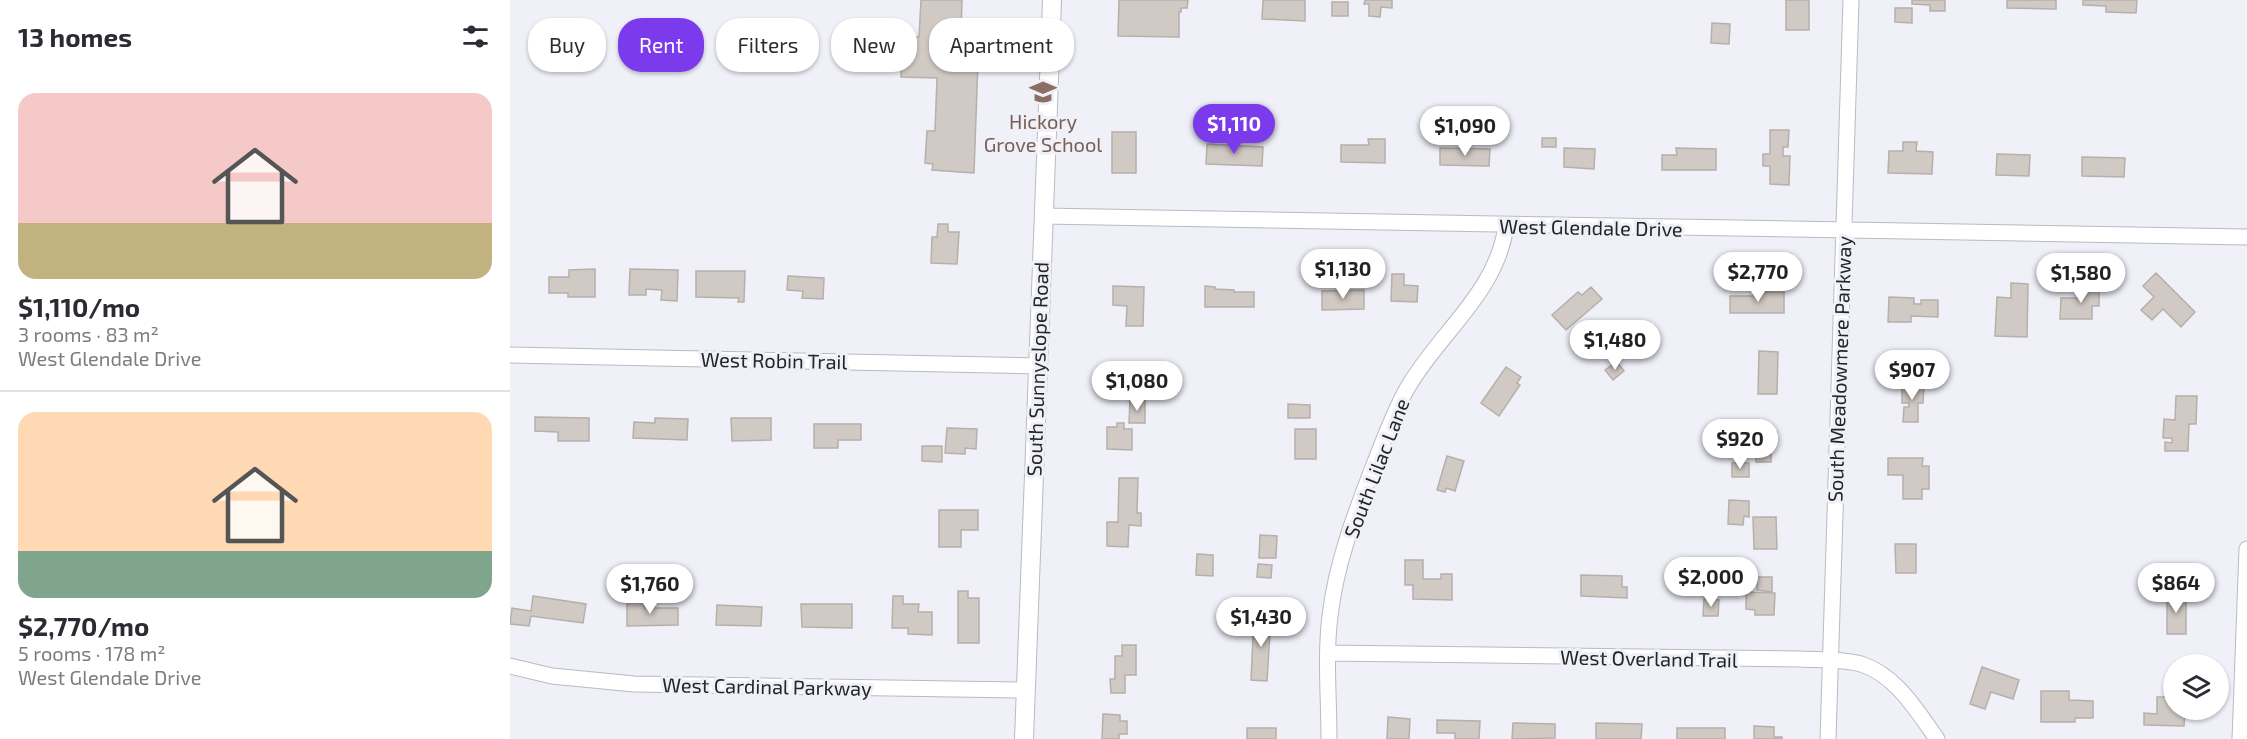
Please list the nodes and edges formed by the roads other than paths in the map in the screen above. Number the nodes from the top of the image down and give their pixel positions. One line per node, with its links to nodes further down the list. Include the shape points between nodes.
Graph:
1 (1052, 0): 3 (street, South Sunnyslope Road)
2 (1851, 0): 5 (street, South Meadowmere Parkway)
3 (1043, 216): 4 (street, West Glendale Drive); 8 (street, South Sunnyslope Road)
4 (1506, 225): 5 (street, West Glendale Drive); 10 (street, South Lilac Lane, via 1499,257 1483,289 1421,366 1396,409 1365,488 1339,572 1330,615)
5 (1843, 231): 6 (street, West Glendale Drive); 11 (street, South Meadowmere Parkway)
6 (2247, 237)
7 (510, 355): 8 (street, West Robin Trail)
8 (1037, 366): 13 (street, South Sunnyslope Road)
9 (2247, 549): 18 (street)
10 (1328, 654): 11 (street, West Overland Trail); 15 (street, South Lilac Lane)
11 (1831, 661): 16 (street, South Meadowmere Parkway); 17 (street, West Overland Trail, via 1862,664 1894,683)
12 (510, 666): 13 (street, West Cardinal Parkway, via 552,676 634,684)
13 (1025, 690): 14 (street, South Sunnyslope Road)
14 (1024, 739)
15 (1329, 739)
16 (1828, 739)
17 (1937, 739)
18 (2240, 739)

